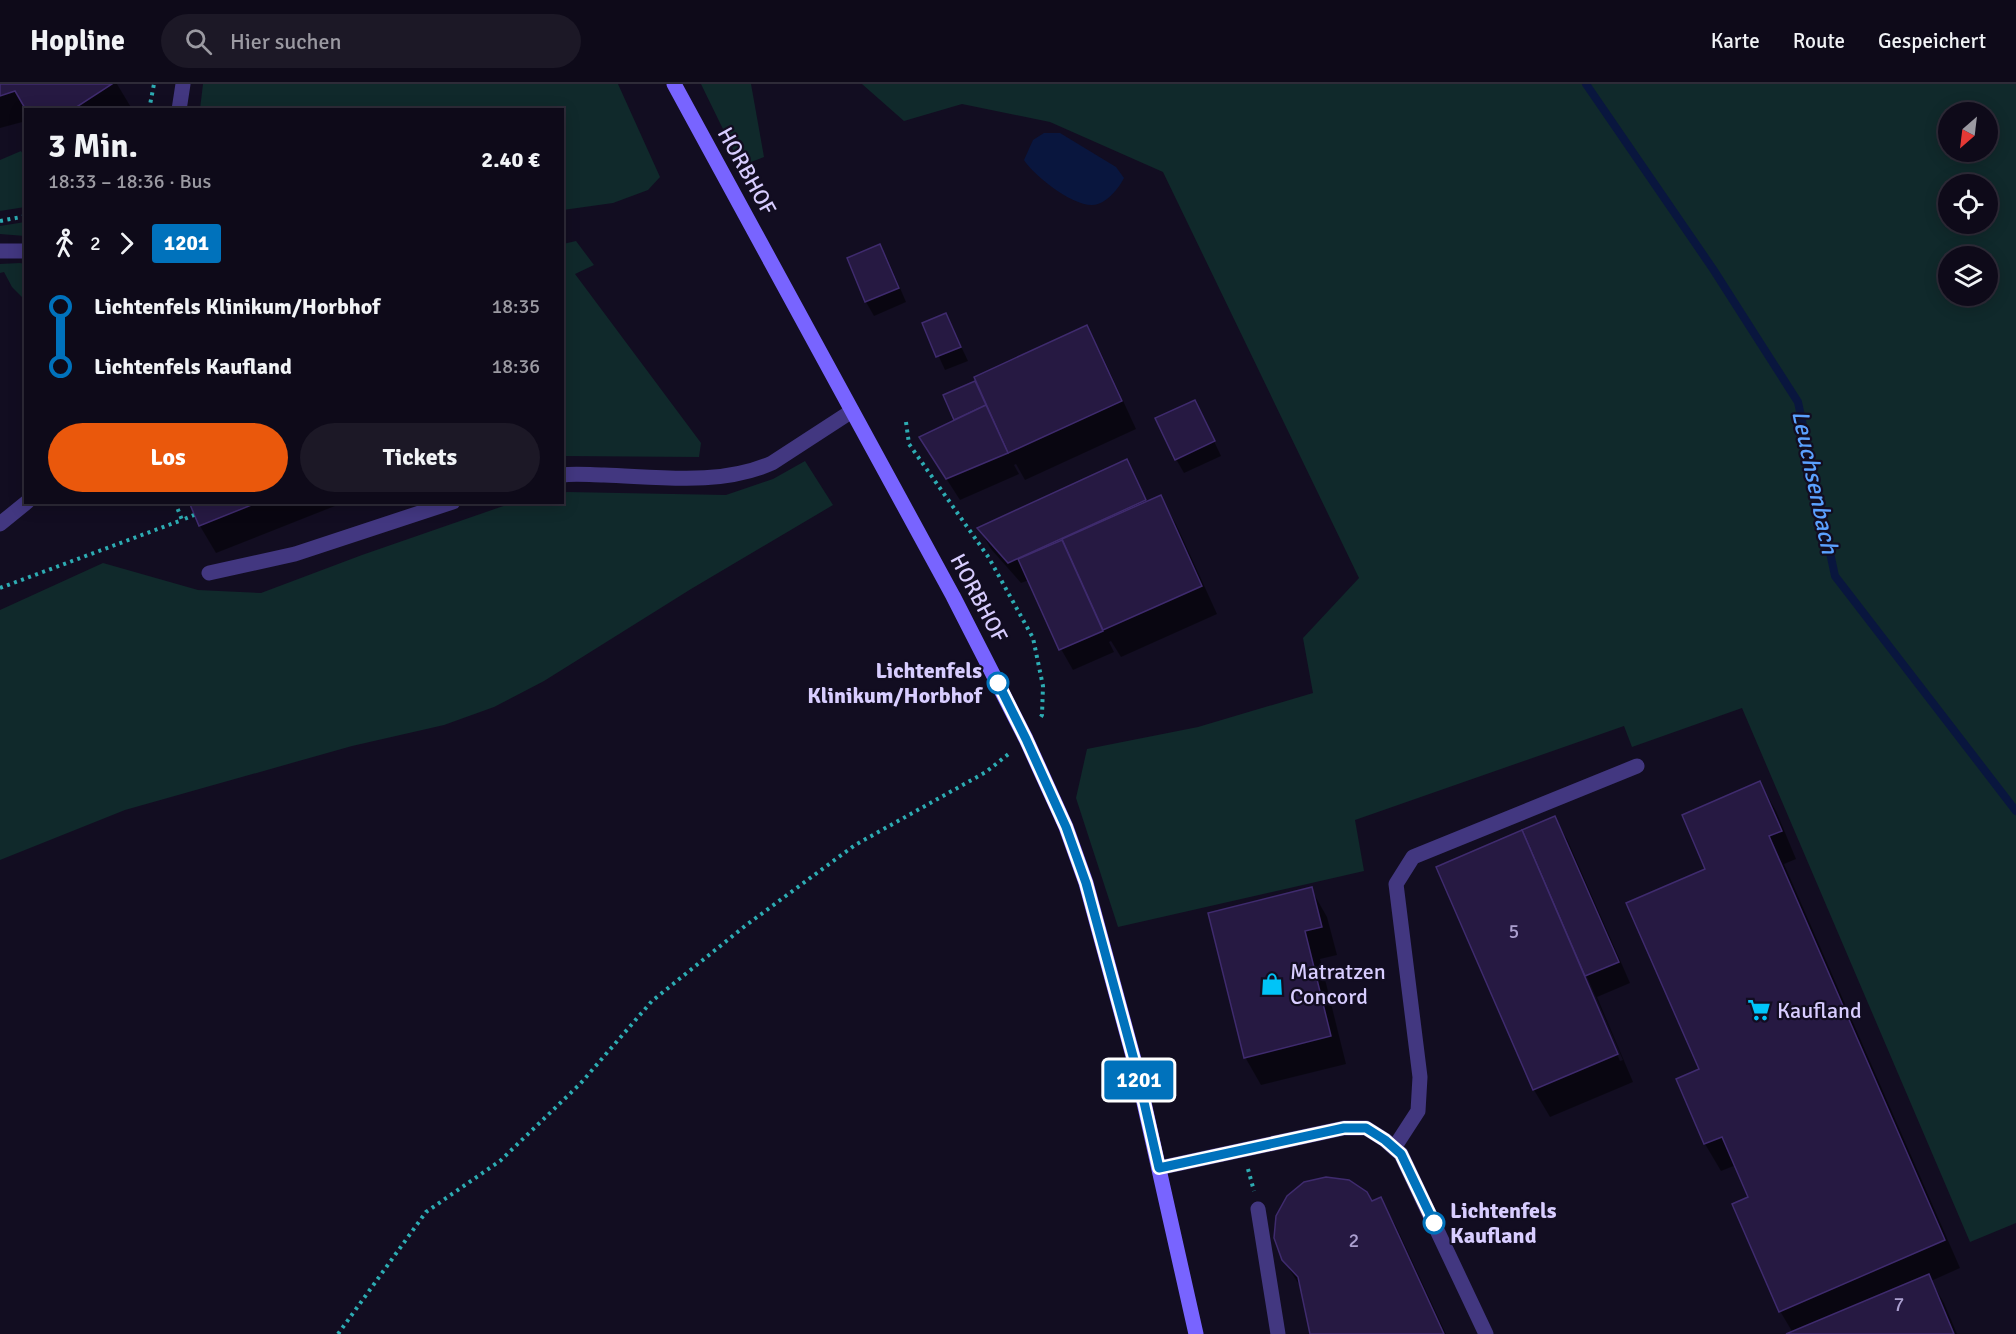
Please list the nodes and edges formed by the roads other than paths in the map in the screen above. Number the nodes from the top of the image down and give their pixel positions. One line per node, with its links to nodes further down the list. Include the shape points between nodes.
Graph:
1 (183, 84): 3 (street)
2 (674, 84): 6 (main road, HORBHOF)
3 (179, 108)
4 (0, 251): 5 (street)
5 (24, 251)
6 (852, 411): 7 (street, via 758,469 713,478); 14 (main road, HORBHOF, via 953,596 1066,827 1086,883)
7 (564, 475)
8 (25, 504): 10 (street)
9 (447, 504): 11 (street, via 295,554)
10 (0, 524)
11 (210, 573)
12 (1637, 766): 13 (street, via 1413,857 1396,884 1420,1077 1418,1111)
13 (1394, 1148): 14 (street, via 1366,1128 1344,1128); 18 (street, via 1408,1168)
14 (1159, 1168): 16 (main road, HORBHOF)
15 (1258, 1209): 17 (street)
16 (1196, 1334)
17 (1278, 1334)
18 (1486, 1334)

